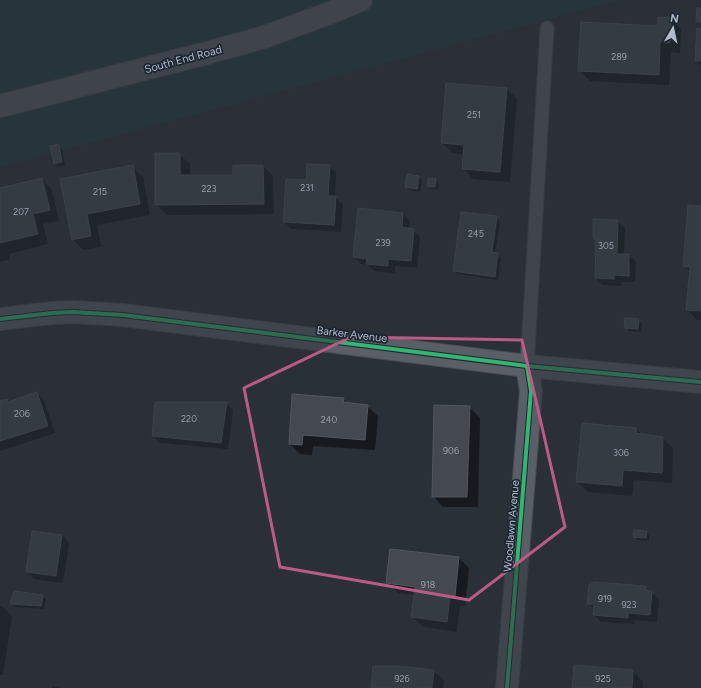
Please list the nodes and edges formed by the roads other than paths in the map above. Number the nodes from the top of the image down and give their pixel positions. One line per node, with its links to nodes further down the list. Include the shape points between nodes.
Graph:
1 (361, 0): 3 (main road, South End Road, via 264,37)
2 (548, 28): 5 (lane)
3 (0, 106)
4 (0, 319): 5 (street, Barker Avenue, via 73,312 123,315)
5 (527, 366): 6 (street, Barker Avenue); 7 (street, Woodlawn Avenue, via 531,391)
6 (701, 382)
7 (507, 688)

